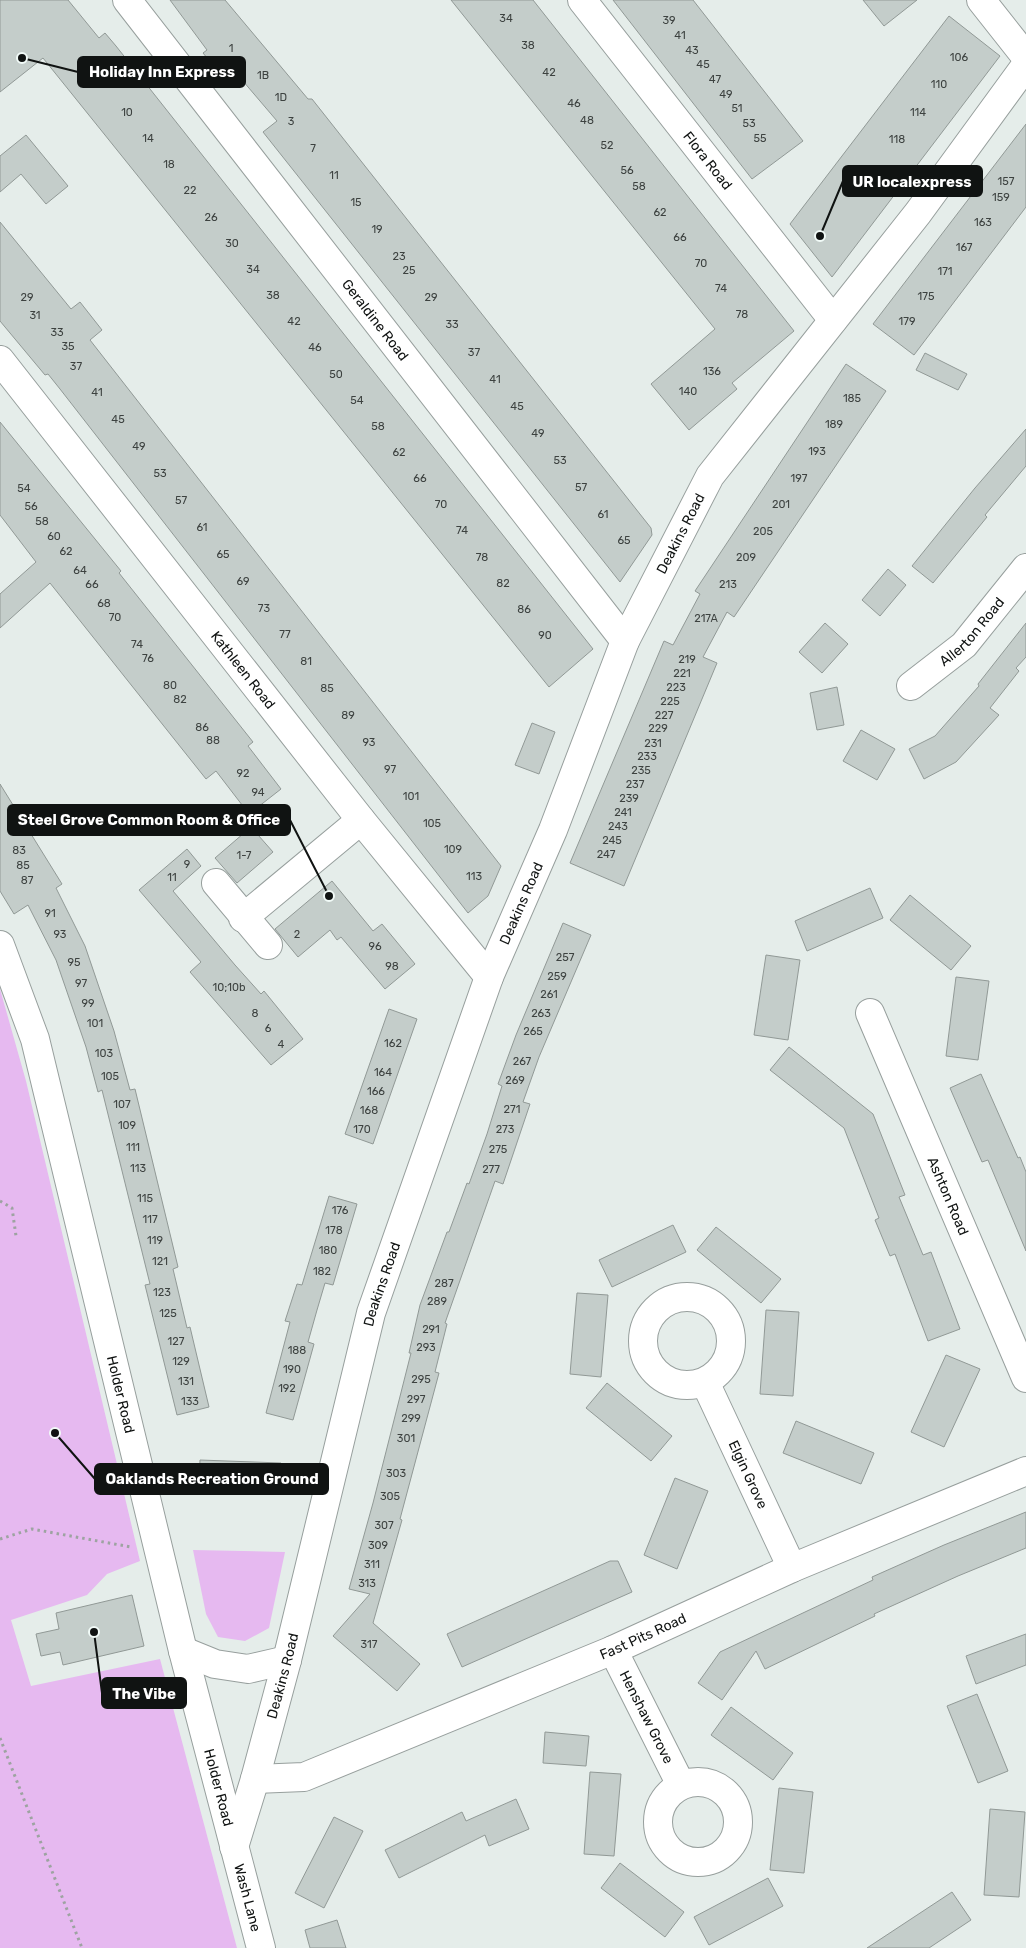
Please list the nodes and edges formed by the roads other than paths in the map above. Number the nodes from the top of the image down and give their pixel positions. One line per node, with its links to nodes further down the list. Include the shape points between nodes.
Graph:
1 (127, 0): 9 (street, Geraldine Road)
2 (582, 0): 6 (street, Flora Road)
3 (981, 0): 4 (street)
4 (1026, 57)
5 (1026, 65): 6 (street, Deakins Road, via 918,213)
6 (833, 320): 9 (street, Deakins Road, via 710,476)
7 (0, 360): 11 (street, Kathleen Road)
8 (1026, 568): 10 (street, Allerton Road, via 964,645)
9 (624, 641): 16 (street, Deakins Road, via 554,830)
10 (910, 686)
11 (362, 820): 13 (street); 16 (street, Kathleen Road)
12 (216, 884): 13 (street)
13 (243, 918): 15 (street)
14 (0, 945): 23 (street, Holder Road, via 35,1040)
15 (268, 945)
16 (489, 977): 24 (street, Deakins Road, via 370,1313)
17 (870, 1013): 18 (street, Ashton Road)
18 (1026, 1378)
19 (704, 1382): 21 (street, Elgin Grove)
20 (1026, 1472): 21 (street, Fast Pits Road)
21 (792, 1568): 22 (street, Fast Pits Road)
22 (613, 1650): 25 (street, Fast Pits Road, via 304,1776); 26 (street, Henshaw Grove)
23 (183, 1651): 24 (street, via 215,1664 248,1669); 27 (street, Holder Road)
24 (287, 1660): 25 (street, Deakins Road)
25 (255, 1779): 27 (street, Deakins Road)
26 (681, 1785)
27 (234, 1847): 28 (street, Wash Lane)
28 (261, 1948)

